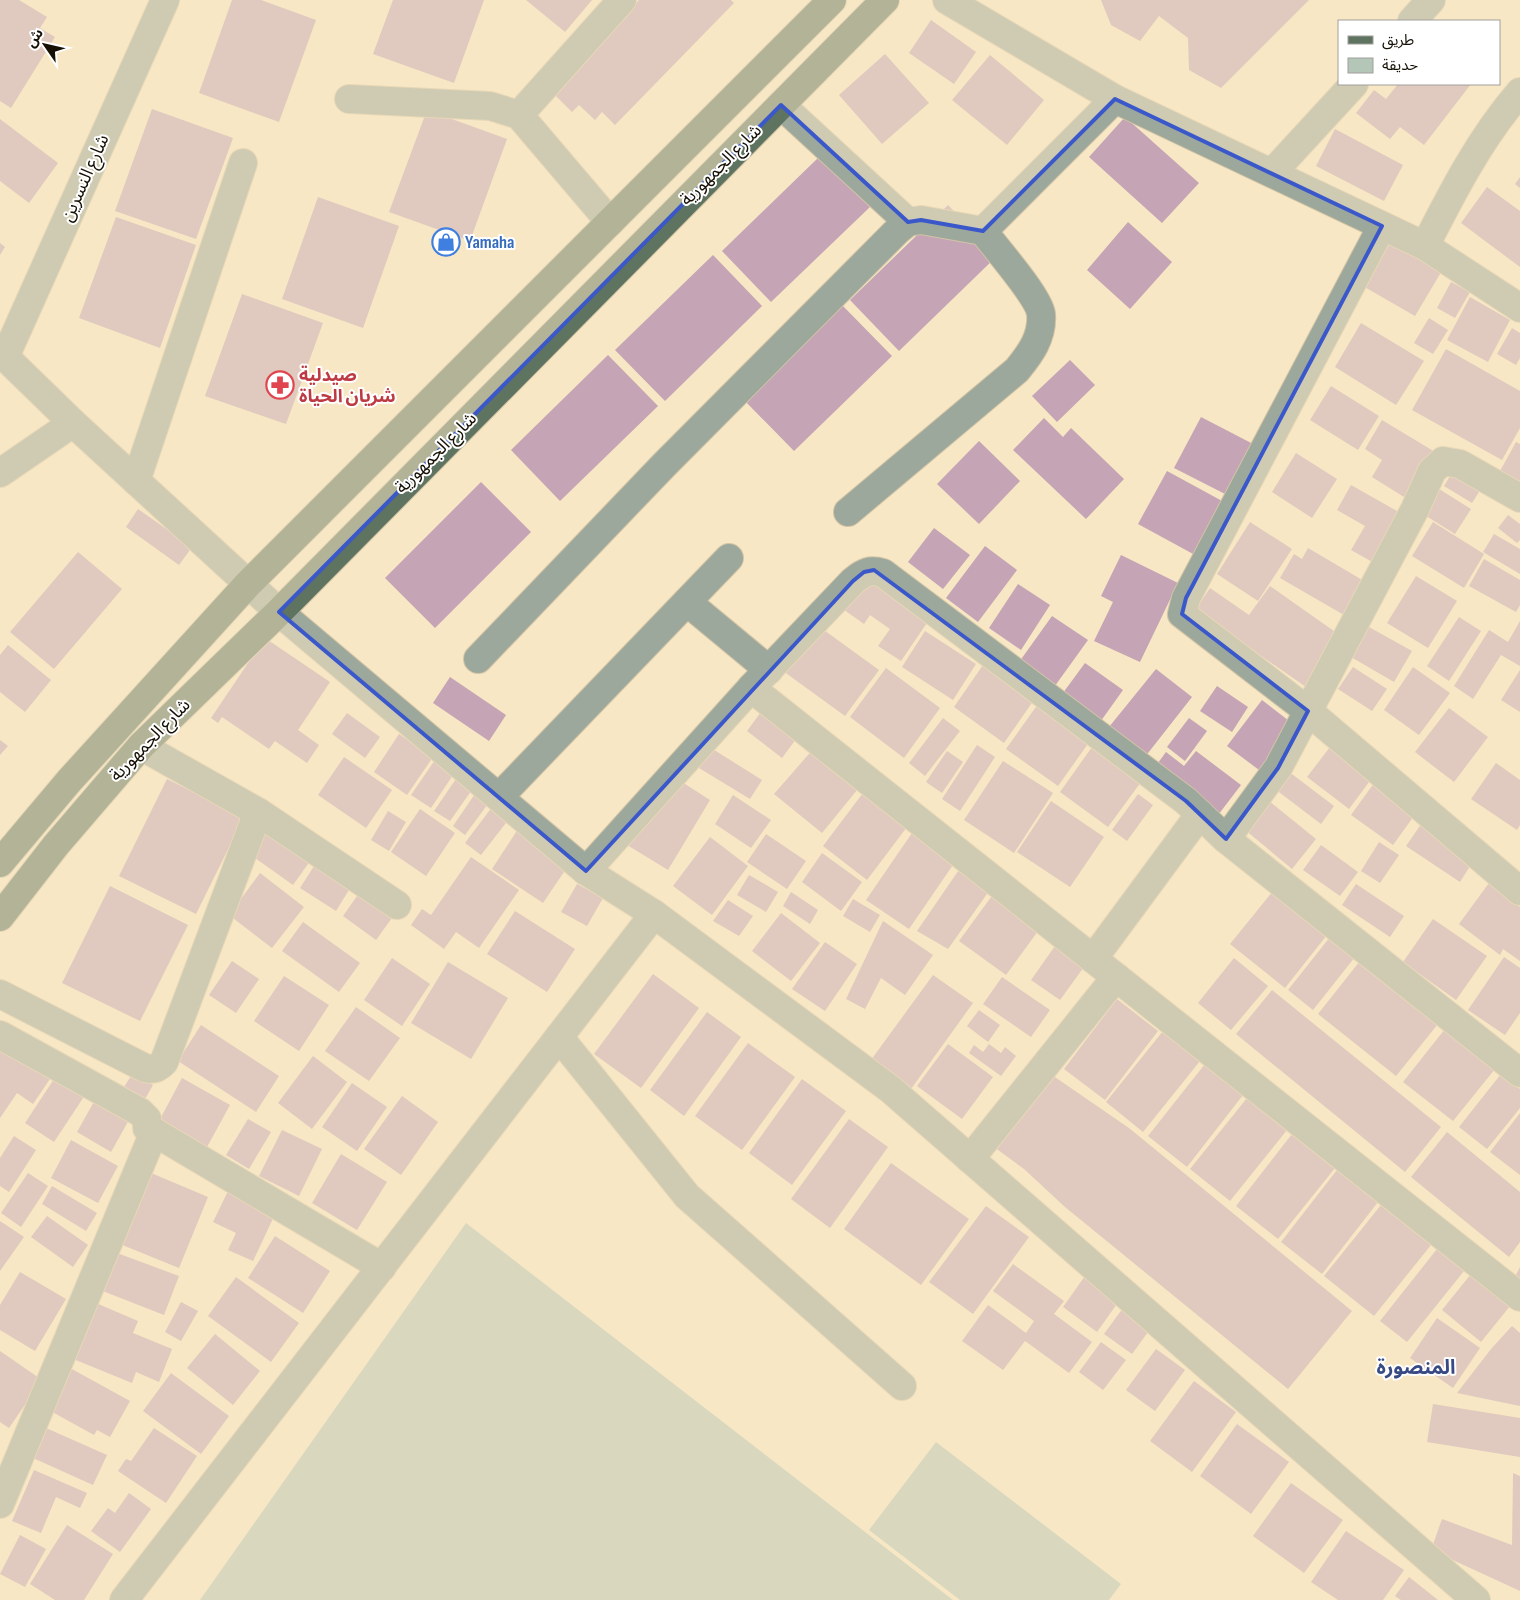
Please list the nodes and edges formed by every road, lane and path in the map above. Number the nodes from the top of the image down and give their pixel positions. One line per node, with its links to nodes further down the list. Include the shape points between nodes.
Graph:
1 (165, 0): 22 (street, شارع النسرين)
2 (622, 0): 13 (street)
3 (885, 0): 12 (main road, شارع الجمهورية)
4 (947, 0): 11 (street)
5 (1431, 0): 7 (street)
6 (826, 2): 16 (main road, شارع الجمهورية)
7 (1413, 20)
8 (1353, 85): 15 (street)
9 (1520, 92): 20 (street, via 1455,185)
10 (349, 99): 13 (street, via 490,106)
11 (1115, 99): 15 (street); 19 (street)
12 (781, 105): 17 (street); 31 (main road, شارع الجمهورية)
13 (518, 115): 16 (street)
14 (243, 162): 25 (street)
15 (1272, 174): 18 (street)
16 (610, 222): 29 (main road, شارع الجمهورية)
17 (908, 222): 19 (street, via 921,220); 32 (street, via 664,465)
18 (1382, 226): 20 (street); 34 (street, via 1186,598 1182,614)
19 (983, 231): 27 (street, via 1030,293 1041,313 1039,334 1032,352 1017,370)
20 (1425, 246): 21 (street)
21 (1520, 308)
22 (2, 355): 23 (street)
23 (73, 423): 24 (street); 25 (street)
24 (0, 473)
25 (136, 481): 29 (street)
26 (1520, 498): 34 (street, via 1460,464 1444,461 1432,471)
27 (848, 512)
28 (729, 558): 30 (street)
29 (248, 584): 31 (street); 40 (main road, شارع الجمهورية, via 68,782)
30 (687, 602): 33 (street); 36 (street)
31 (279, 612): 35 (main road, شارع الجمهورية); 36 (street)
32 (478, 659)
33 (760, 679): 38 (street, via 853,581 864,572 884,573); 41 (street); 46 (street)
34 (1308, 711): 39 (street, via 1278,768); 42 (street)
35 (141, 746): 37 (street); 45 (main road, شارع الجمهورية, via 56,845)
36 (499, 797): 41 (street)
37 (258, 812): 43 (street); 48 (street, via 160,1066 145,1068)
38 (1200, 814): 39 (street); 46 (street)
39 (1226, 839): 51 (street)
40 (0, 863)
41 (586, 871): 44 (street)
42 (1520, 890)
43 (397, 905)
44 (654, 914): 50 (street); 53 (street, via 890,1089)
45 (0, 917)
46 (1093, 959): 47 (street)
47 (1116, 977): 53 (street); 55 (street)
48 (0, 994)
49 (0, 1034): 52 (street, via 140,1112 147,1119 147,1128)
50 (559, 1037): 54 (street); 56 (street, via 687,1196)
51 (1520, 1073)
52 (154, 1132): 54 (street); 57 (street)
53 (970, 1159): 59 (street)
54 (382, 1267): 58 (street)
55 (1520, 1297)
56 (902, 1386)
57 (3, 1486)
58 (124, 1600)
59 (1476, 1600)

